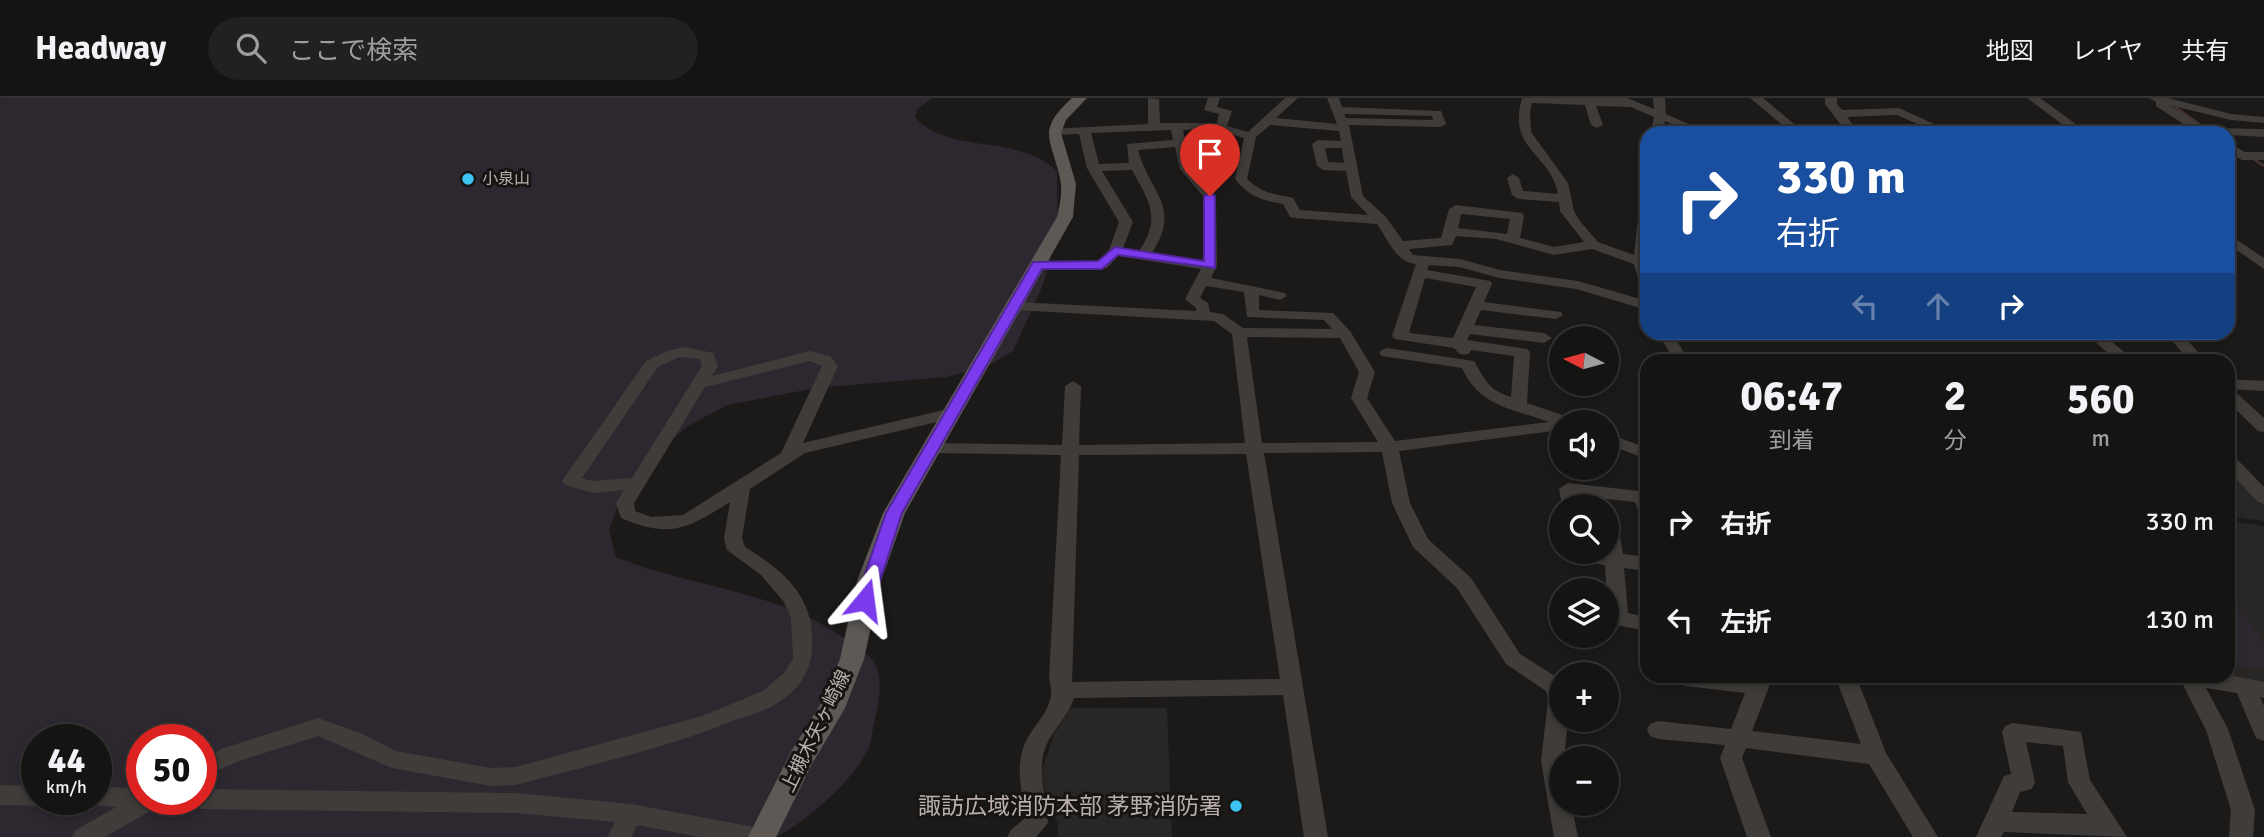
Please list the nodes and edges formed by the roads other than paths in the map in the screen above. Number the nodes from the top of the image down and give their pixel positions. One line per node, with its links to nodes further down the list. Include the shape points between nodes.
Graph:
1 (1080, 98): 31 (main road, via 1058,119)
2 (1214, 98): 29 (street, via 1210,110 1226,111)
3 (1292, 98): 18 (street)
4 (1528, 98): 12 (street); 43 (street, via 1525,132 1562,183)
5 (1620, 98): 13 (street)
6 (1659, 98): 16 (street)
7 (1756, 98): 24 (street)
8 (1831, 98): 15 (street)
9 (2034, 98): 27 (street)
10 (1153, 99): 19 (street)
11 (2158, 99): 17 (street); 28 (street)
12 (1590, 103): 13 (street); 21 (street)
13 (1635, 104): 16 (street)
14 (1339, 114): 14 (street, via 1440,124 1437,113); 18 (street); 36 (street)
15 (1838, 114): 25 (street); 26 (street, via 1899,111)
16 (1660, 115): 22 (street); 23 (street)
17 (2264, 120)
18 (1269, 121): 34 (street)
19 (1154, 125): 20 (street); 30 (street)
20 (1176, 125): 29 (street); 35 (street)
21 (1597, 125)
22 (1658, 126)
23 (1686, 126)
24 (1790, 126)
25 (1847, 126)
26 (1932, 126)
27 (2072, 126)
28 (2196, 126)
29 (1222, 128): 34 (street); 35 (street, via 1217,142)
30 (1085, 130): 31 (street); 41 (street)
31 (1053, 131): 53 (main road, 上槻木矢ヶ崎線, via 1069,198 1065,217)
32 (2235, 133): 33 (street)
33 (2264, 133)
34 (1250, 136): 44 (street, via 1241,179 1251,192 1288,201 1295,214)
35 (1180, 143): 39 (street, via 1130,147); 55 (street, via 1186,169 1210,196)
36 (1347, 145): 40 (street); 40 (street, via 1318,144 1323,166)
37 (2235, 152): 38 (street)
38 (2264, 156)
39 (1136, 166): 41 (street); 51 (street, via 1159,216 1158,230)
40 (1350, 167): 44 (street, via 1357,197)
41 (1093, 168): 50 (street, via 1126,222)
42 (1513, 177): 43 (street, via 1518,195)
43 (1564, 198): 47 (street, via 1567,211)
44 (1381, 220): 49 (street)
45 (1450, 231): 46 (street); 46 (street, via 1456,209 1517,216); 49 (street, via 1447,242)
46 (1513, 240): 47 (street, via 1554,251)
47 (1592, 245): 52 (street)
48 (2235, 245): 54 (street)
49 (1397, 246): 56 (street)
50 (1115, 251): 51 (street); 53 (street, via 1102,265)
51 (1144, 254): 55 (street)
52 (1640, 262)
53 (1038, 265): 64 (main road, 上槻木矢ヶ崎線)
54 (2264, 265)
55 (1210, 266): 57 (street)
56 (1422, 267): 58 (street); 59 (street, via 1460,263 1499,274); 69 (street, via 1400,336)
57 (1202, 281): 60 (street); 66 (street, via 1192,299 1203,306)
58 (1485, 285): 59 (street, via 1573,293); 63 (street)
59 (1578, 285): 62 (street)
60 (1251, 289): 61 (street); 68 (street, via 1252,314 1328,316)
61 (1280, 296)
62 (1640, 304)
63 (1478, 305): 65 (street); 69 (street)
64 (1014, 306): 66 (street); 83 (main road, 上槻木矢ヶ崎線)
65 (1556, 315)
66 (1203, 316): 67 (street, via 1218,317)
67 (1239, 332): 68 (street); 90 (street)
68 (1345, 334): 88 (street, via 1367,372 1359,398)
69 (1461, 336): 70 (street); 76 (street); 82 (street, via 1522,352)
70 (1544, 338)
71 (2101, 340): 74 (street)
72 (2178, 340): 75 (street)
73 (1387, 353): 76 (street)
74 (2118, 354)
75 (2191, 354)
76 (1468, 364): 82 (street, via 1489,395)
77 (699, 384): 93 (street, via 810,356 824,359 831,366); 95 (street); 95 (street, via 710,366 708,356 691,350 652,363 571,481 593,487)
78 (2235, 384): 79 (street)
79 (2264, 384)
80 (1073, 386): 91 (street)
81 (2235, 400): 86 (street)
82 (1519, 405): 84 (street)
83 (952, 413): 89 (main road, 上槻木矢ヶ崎線); 93 (street, via 799,449)
84 (1549, 417)
85 (1549, 426): 88 (street)
86 (2264, 427)
87 (1619, 443): 92 (street)
88 (1390, 447): 90 (street); 131 (street, via 1401,503 1420,543 1464,583 1513,659 1556,687 1559,699 1552,761)
89 (931, 448): 91 (street); 128 (main road, 上槻木矢ヶ崎線, via 894,513 869,580 852,659 832,708)
90 (1254, 448): 91 (street); 110 (street)
91 (1071, 450): 112 (street, via 1060,678)
92 (1640, 451)
93 (788, 456): 96 (street)
94 (2235, 467): 99 (street)
95 (639, 483): 96 (street, via 625,502 627,514 649,523 672,524 687,522)
96 (741, 487): 117 (street, via 733,538 736,550 768,570 793,599 801,618 803,659 791,679 771,697 706,723 516,776 491,777 392,759 318,727)
97 (1569, 494): 98 (street, via 1568,489)
98 (1583, 494)
99 (2264, 498)
100 (1619, 502): 101 (street)
101 (1640, 502)
102 (1619, 561): 103 (street)
103 (1640, 563)
104 (1614, 564): 105 (street, via 1618,619)
105 (1640, 623)
106 (1758, 683): 115 (street)
107 (1849, 683): 116 (street)
108 (2191, 683): 134 (street, via 2217,729 2243,810)
109 (2225, 683): 111 (street)
110 (1292, 687): 112 (street); 130 (street)
111 (2255, 688): 114 (street)
112 (1065, 690): 129 (street, via 1064,703 1033,751 1036,822)
113 (1658, 730): 115 (street)
114 (2264, 732)
115 (1738, 738): 116 (street); 132 (street, via 1731,758)
116 (1876, 756): 133 (street)
117 (217, 761)
118 (0, 796): 119 (street)
119 (21, 796)
120 (217, 799): 122 (street, via 516,803)
121 (126, 813): 125 (street)
122 (631, 814): 126 (street); 127 (street)
123 (1992, 830): 124 (street); 124 (street, via 2012,783 2024,782 2012,732 2073,738 2079,782)
124 (2110, 830)
125 (84, 837)
126 (619, 837)
127 (754, 837)
128 (762, 837)
129 (1019, 837)
130 (1316, 837)
131 (1566, 837)
132 (1759, 837)
133 (1926, 837)
134 (2241, 837)

